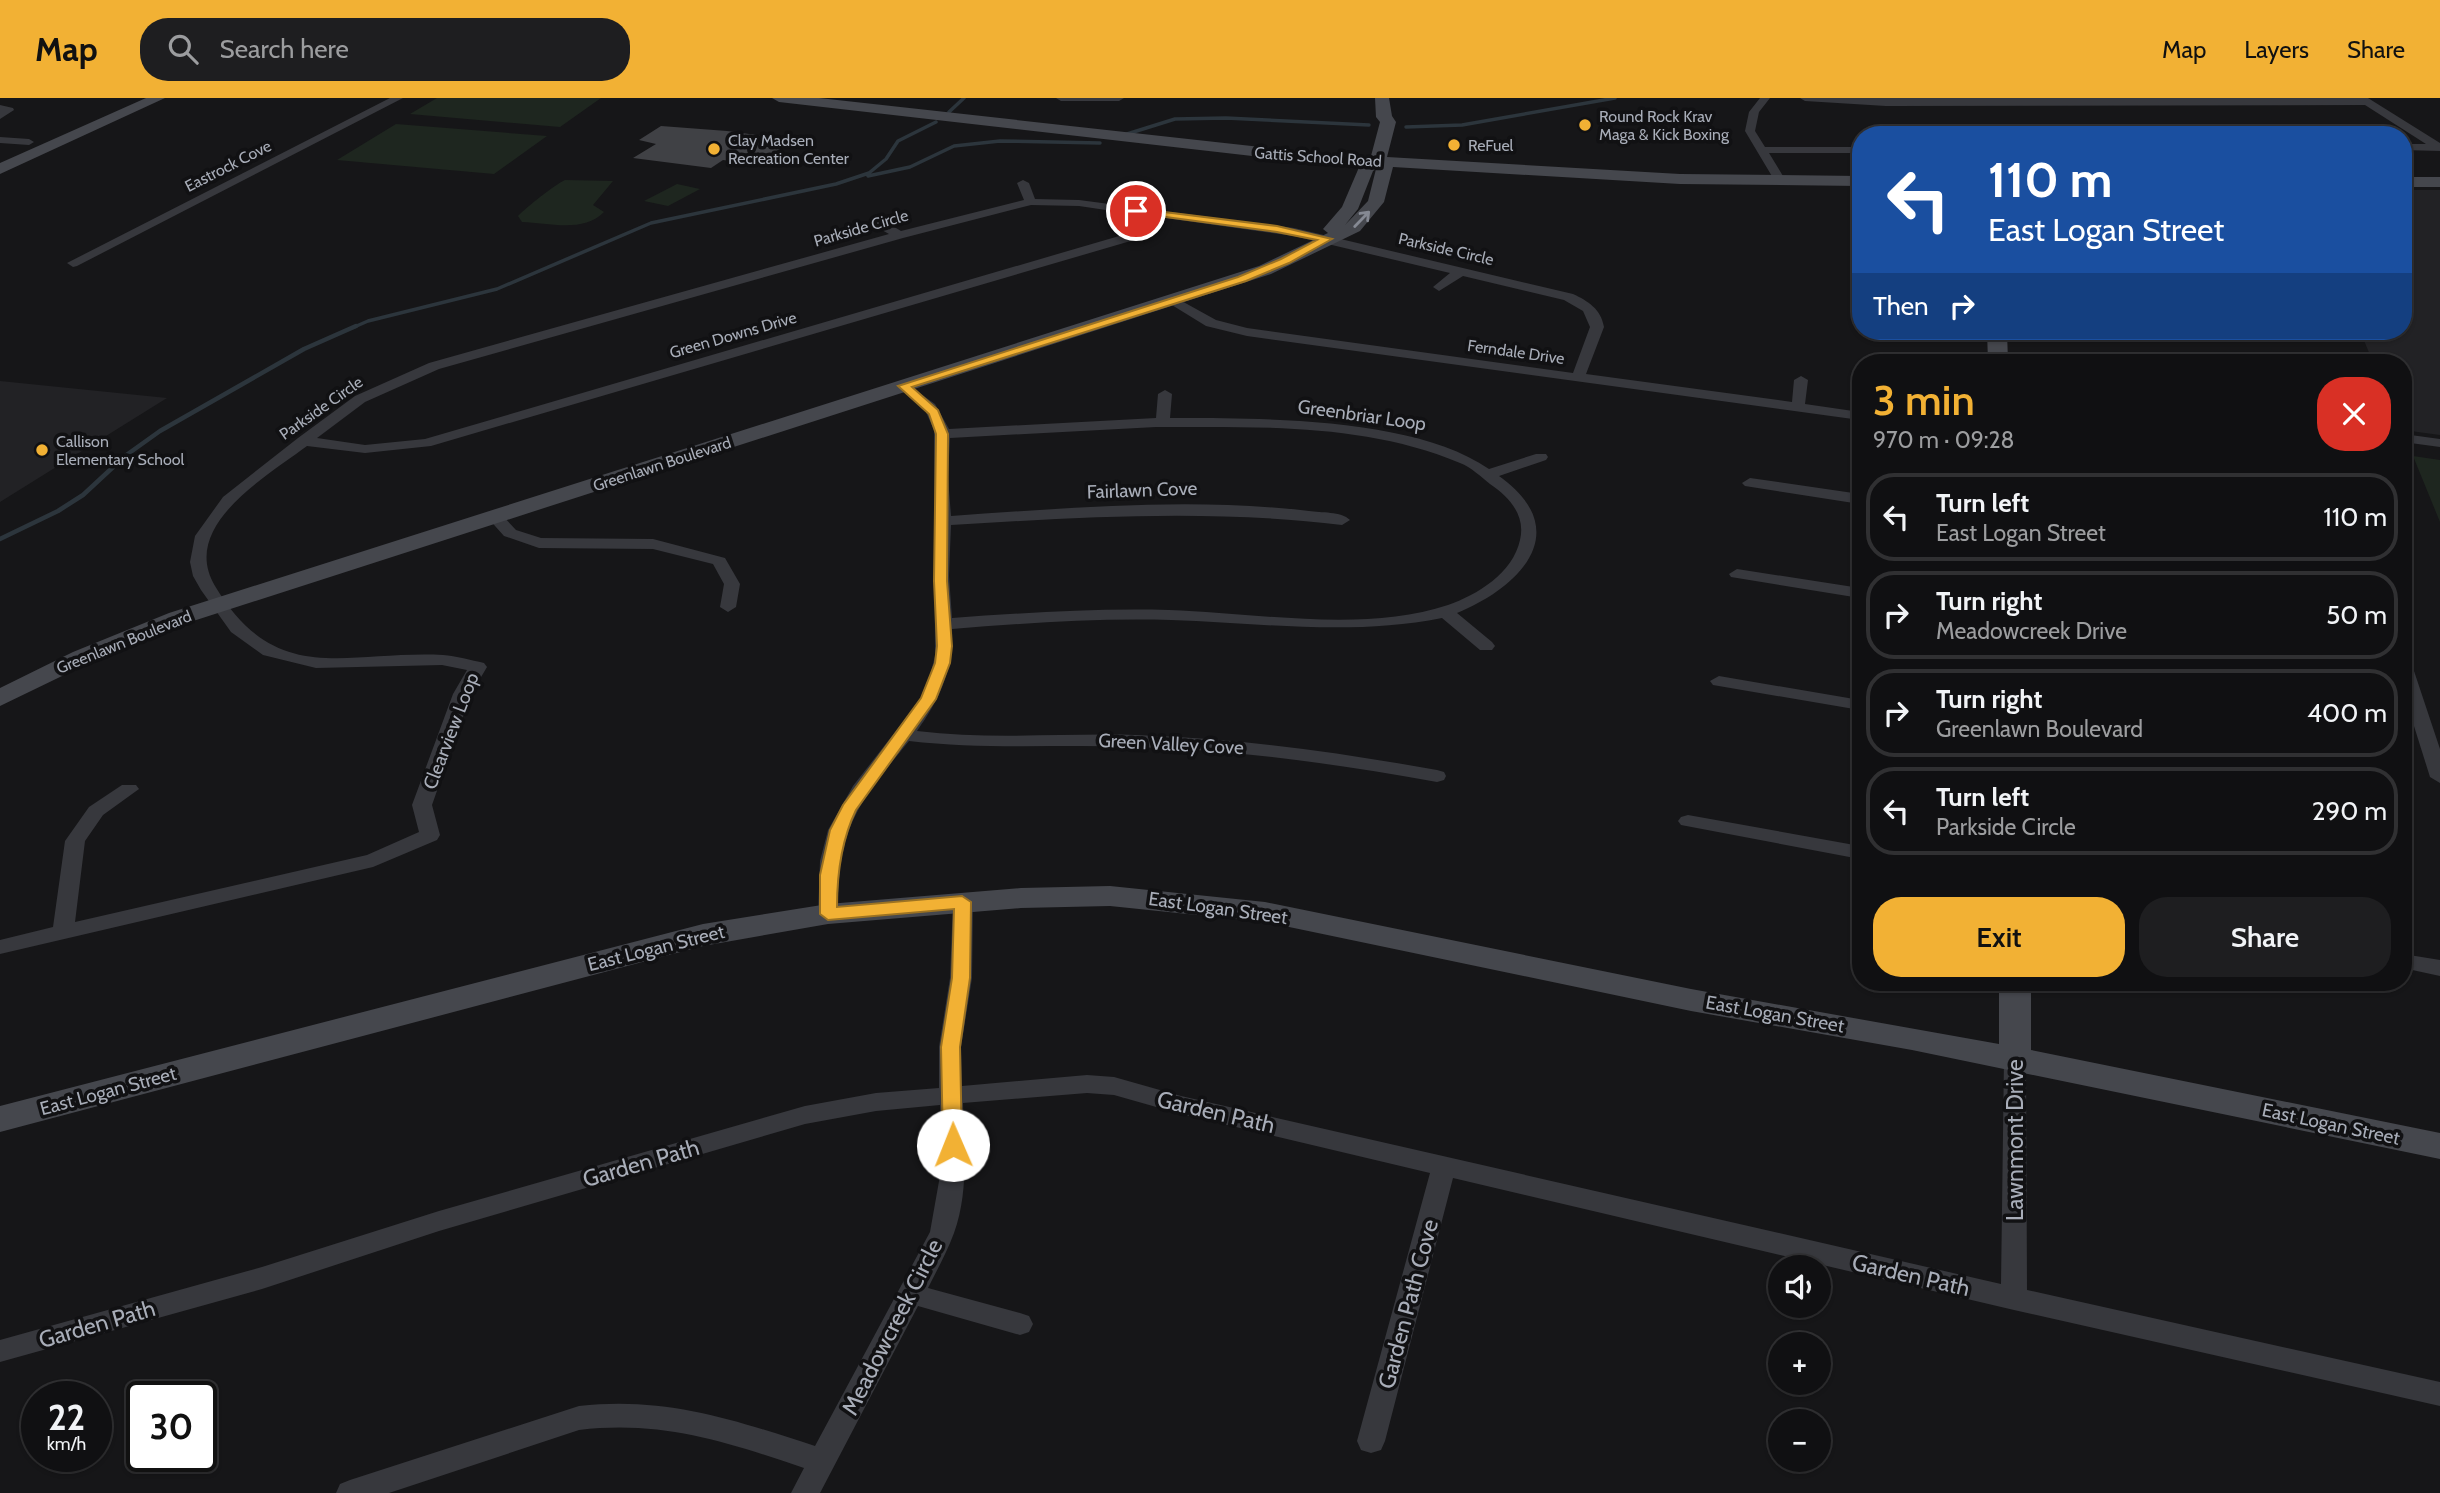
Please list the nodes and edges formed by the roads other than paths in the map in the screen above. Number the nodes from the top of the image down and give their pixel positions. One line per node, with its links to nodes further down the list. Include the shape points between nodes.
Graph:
1 (129, 98): 18 (street)
2 (158, 98): 25 (street)
3 (398, 98): 36 (street, Eastrock Cove)
4 (779, 98): 24 (street, Gattis School Road, via 1214,149)
5 (1062, 98): 6 (street)
6 (1119, 98)
7 (1382, 98): 14 (street, Greenlawn Boulevard)
8 (1397, 98): 14 (street, Greenlawn Boulevard, via 1396,118)
9 (1765, 98): 21 (street, via 1750,124)
10 (1805, 98): 11 (street, via 1886,103)
11 (2364, 100): 15 (street)
12 (0, 108): 13 (street, via 9,110)
13 (0, 116)
14 (1388, 122): 24 (street, Greenlawn Boulevard)
15 (2405, 126)
16 (2412, 131): 20 (street)
17 (0, 140): 18 (street)
18 (29, 142): 23 (street)
19 (2412, 147): 20 (street)
20 (2439, 148)
21 (1760, 150): 22 (street); 26 (street)
22 (1852, 150)
23 (0, 156)
24 (1378, 162): 26 (street, Gattis School Road); 35 (street, Greenlawn Boulevard, via 1386,169 1376,202 1354,227)
25 (0, 169)
26 (1780, 181): 27 (street, Gattis School Road)
27 (1852, 181)
28 (2412, 182): 29 (street)
29 (2440, 182)
30 (1023, 183): 31 (street)
31 (1031, 202): 32 (street, Parkside Circle); 34 (street, Parkside Circle)
32 (1163, 214): 35 (street, Parkside Circle); 49 (street, Green Downs Drive, via 1130,237 426,443 365,449)
33 (877, 222): 34 (street)
34 (899, 235): 49 (street, Parkside Circle, via 434,366 369,394)
35 (1327, 239): 37 (street, Parkside Circle); 39 (street, Greenlawn Boulevard, via 1265,270)
36 (73, 263)
37 (1461, 271): 38 (street); 40 (street, Parkside Circle, via 1556,293 1586,306 1598,327)
38 (1439, 288)
39 (1173, 302): 40 (street, Ferndale Drive, via 1211,323 1247,332); 42 (street, Greenlawn Boulevard)
40 (1578, 378): 44 (street, Ferndale Drive)
41 (1801, 380): 44 (street)
42 (904, 386): 47 (street, via 934,413); 55 (street, Greenlawn Boulevard)
43 (1165, 394): 46 (street)
44 (1798, 408): 45 (street, Ferndale Drive)
45 (1852, 415)
46 (1163, 422): 47 (street, Greenbriar Loop); 52 (street, Greenbriar Loop, via 1282,425 1383,435 1449,451)
47 (942, 434): 57 (street)
48 (2412, 439): 50 (street)
49 (303, 441): 60 (street, Parkside Circle, via 239,490 204,530 197,564 207,588)
50 (2440, 443)
51 (1541, 457): 52 (street)
52 (1492, 473): 62 (street, Greenbriar Loop, via 1525,511 1527,545 1518,564 1494,588)
53 (1750, 483): 54 (street)
54 (1852, 498)
55 (495, 517): 60 (street, Greenlawn Boulevard); 61 (street, via 510,533 539,543 653,544 719,561 732,584)
56 (1342, 520): 57 (street, Fairlawn Cove, via 1188,508)
57 (943, 521): 63 (street)
58 (1737, 574): 59 (street)
59 (1852, 592)
60 (221, 604): 67 (street, Greenlawn Boulevard, via 125,639); 77 (street, Clearview Loop, via 250,640 302,660 348,664 444,660 478,667 462,694 422,805 430,835 373,860)
61 (728, 607)
62 (1444, 611): 63 (street, Greenbriar Loop, via 1364,624 1155,615); 64 (street)
63 (944, 624): 69 (street, via 945,646 937,681)
64 (1486, 646)
65 (1719, 681): 68 (street)
66 (2412, 692): 71 (street)
67 (0, 698)
68 (1852, 704)
69 (904, 735): 70 (street, Green Valley Cove, via 952,742 1212,744 1289,751); 76 (street, via 855,798 838,830 830,864)
70 (1437, 776)
71 (2440, 777)
72 (129, 789): 77 (street, via 96,811 75,841)
73 (1688, 821): 74 (street)
74 (1852, 852)
75 (962, 902): 76 (street, East Logan Street); 82 (street, East Logan Street, via 1110,896 1239,908 1691,1000); 83 (street, Meadowcreek Circle, via 961,978 950,1047)
76 (828, 914): 84 (street, East Logan Street, via 703,935)
77 (63, 932): 78 (street, Clearview Loop)
78 (0, 947)
79 (2412, 963): 80 (street)
80 (2440, 968)
81 (2015, 991): 82 (street, Lawnmont Drive)
82 (2015, 1059): 85 (street, East Logan Street); 88 (street, Lawnmont Drive)
83 (952, 1094): 86 (street, Garden Path, via 1114,1086); 87 (street, Meadowcreek Circle, via 949,1201 942,1232); 90 (street, Garden Path, via 805,1115 439,1221 262,1278)
84 (0, 1119)
85 (2440, 1146)
86 (1444, 1167): 88 (street, Garden Path); 92 (street, Garden Path Cove)
87 (912, 1294): 89 (street); 93 (street, Meadowcreek Circle)
88 (2014, 1298): 91 (street, Garden Path)
89 (1020, 1324)
90 (0, 1351)
91 (2440, 1394)
92 (1371, 1441)
93 (822, 1461): 94 (street, via 700,1421 642,1413 600,1414); 95 (street, Meadowcreek Circle)
94 (350, 1493)
95 (805, 1493)

